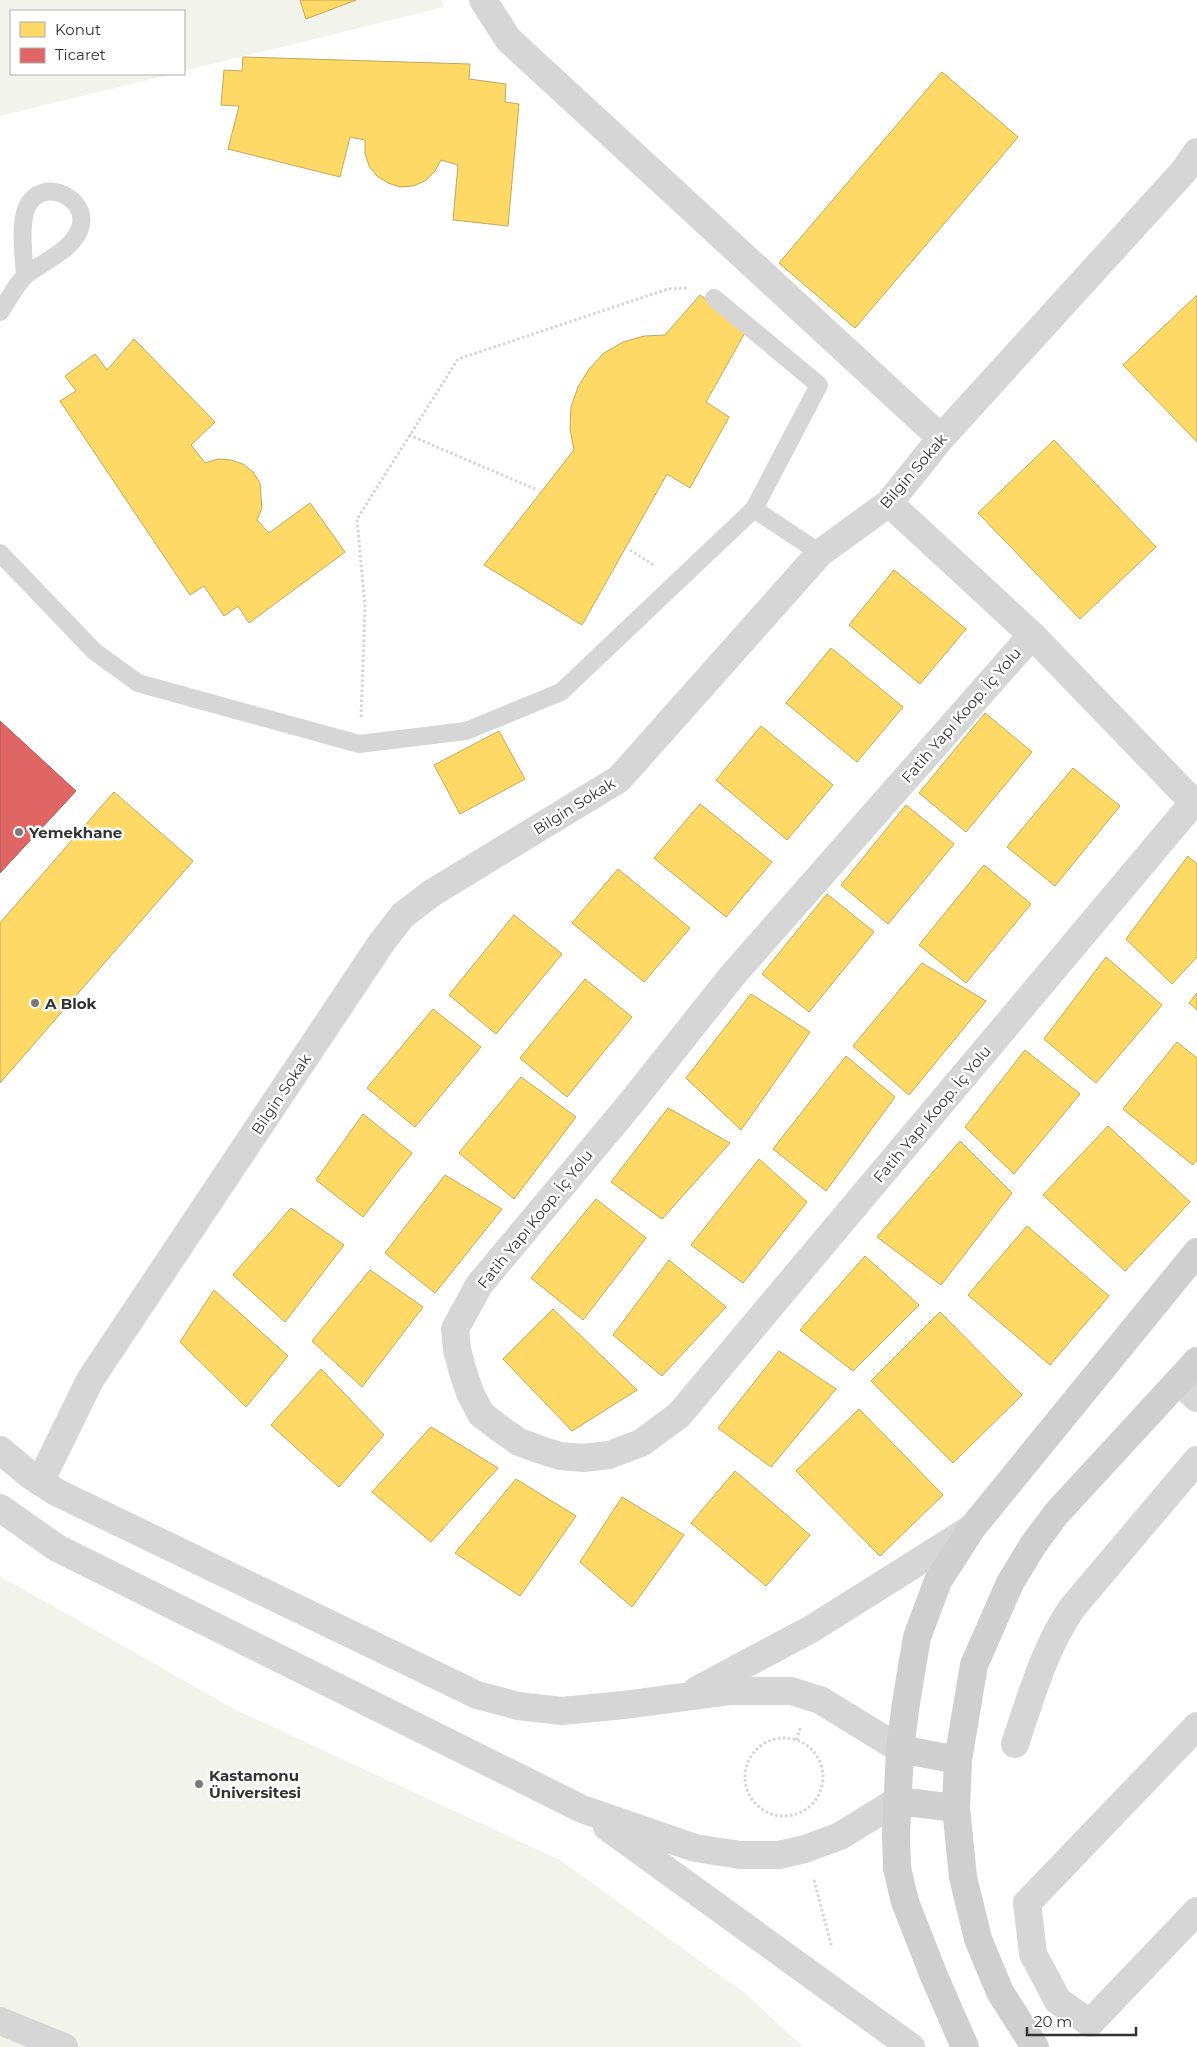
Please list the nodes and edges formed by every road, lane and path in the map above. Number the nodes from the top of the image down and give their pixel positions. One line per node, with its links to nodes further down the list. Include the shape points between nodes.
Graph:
1 (483, 0): 7 (street, via 496,23 522,54)
2 (1197, 152): 7 (street, Bilgin Sokak)
3 (25, 276): 3 (lane, via 62,250 79,231 80,210 67,196 50,191 32,199 27,208); 5 (lane)
4 (714, 298): 6 (path, via 695,288 668,289 458,359); 10 (lane, via 819,385)
5 (0, 312)
6 (409, 436): 8 (path); 14 (path, via 357,519 365,606)
7 (941, 438): 9 (street, Bilgin Sokak)
8 (535, 489)
9 (889, 503): 12 (street, Bilgin Sokak); 13 (street)
10 (754, 509): 12 (lane); 14 (lane, via 561,692 466,731)
11 (0, 553): 14 (lane, via 94,651 138,683)
12 (820, 553): 21 (street, Bilgin Sokak, via 619,779 432,893 403,915 90,1380)
13 (1032, 635): 15 (street); 15 (street, Fatih Yapı Koop. İç Yolu, via 732,976 631,1103 478,1285 455,1329 463,1372 482,1414 519,1442 560,1456 584,1458 610,1455 642,1442 679,1415)
14 (360, 744)
15 (1195, 804)
16 (1197, 1252): 23 (main road)
17 (1197, 1361): 18 (main road)
18 (1188, 1389): 28 (main road, via 1056,1514 1033,1545 1010,1584 974,1664)
19 (0, 1450): 21 (street)
20 (1197, 1460): 26 (street, via 1072,1608 1058,1629)
21 (40, 1482): 24 (street, via 477,1695 518,1706 562,1712)
22 (0, 1508): 31 (street, via 57,1548)
23 (972, 1528): 24 (street, via 813,1628); 27 (main road, via 938,1581 917,1637)
24 (685, 1696): 27 (street, via 790,1690 835,1708)
25 (1197, 1726): 34 (street, via 1027,1903 1033,1954 1058,2001 1090,2023)
26 (1015, 1744)
27 (900, 1749): 28 (main road); 29 (main road)
28 (958, 1760): 30 (main road)
29 (897, 1800): 30 (main road); 33 (street, via 840,1836); 39 (main road, via 897,1868 905,1902)
30 (956, 1808): 40 (main road, via 963,1877 978,1939 1000,1992)
31 (582, 1809): 33 (street, via 695,1848 740,1855 779,1855); 35 (street)
32 (796, 1815): 32 (path, via 816,1801 822,1790 822,1766 808,1745 785,1738 771,1740 750,1757 745,1770 749,1796 769,1814); 33 (path)
33 (806, 1849): 35 (path)
34 (1197, 1911)
35 (846, 2000): 38 (street)
36 (0, 2021): 37 (street)
37 (64, 2047)
38 (911, 2047)
39 (965, 2047)
40 (1035, 2047)

